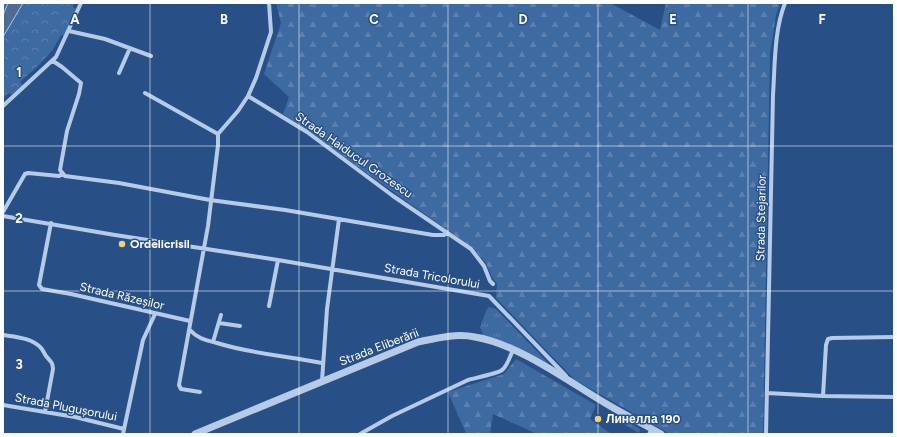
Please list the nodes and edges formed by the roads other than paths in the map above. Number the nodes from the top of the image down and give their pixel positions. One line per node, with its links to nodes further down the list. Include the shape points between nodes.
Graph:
1 (81, 3): 4 (street)
2 (269, 3): 10 (street, via 270,37)
3 (785, 3): 39 (street, Strada Stejarilor, via 776,47 773,95)
4 (68, 31): 5 (street, via 105,39); 7 (street)
5 (130, 48): 6 (street); 8 (street)
6 (151, 56)
7 (53, 61): 11 (street); 13 (street, via 81,83 64,146 60,166)
8 (119, 73)
9 (145, 93): 12 (street)
10 (248, 96): 12 (street); 19 (street, Strada Haiducul Grozescu, via 319,140 393,196)
11 (3, 106)
12 (218, 134): 14 (street)
13 (62, 174): 14 (street); 15 (street, via 24,174)
14 (210, 200): 17 (street); 20 (street)
15 (3, 212)
16 (3, 216): 18 (street, Strada Tricolorului)
17 (339, 219): 19 (street, via 433,235); 22 (street)
18 (51, 223): 20 (street, Strada Tricolorului); 25 (street, Strada Răzeșilor, via 40,288)
19 (447, 232): 23 (street, Strada Haiducul Grozescu, via 471,249)
20 (204, 248): 21 (street, Strada Tricolorului); 27 (street)
21 (278, 260): 22 (street, Strada Tricolorului); 24 (street)
22 (333, 270): 35 (street); 37 (street, Strada Tricolorului, via 489,296)
23 (493, 284)
24 (269, 306)
25 (155, 314): 27 (street, Strada Răzeșilor); 44 (street, Strada Plugușorului, via 143,340)
26 (221, 315): 28 (street)
27 (190, 321): 30 (street)
28 (218, 323): 29 (street); 33 (street)
29 (240, 326)
30 (190, 330): 33 (street, via 201,340); 38 (street, via 179,387)
31 (3, 335): 43 (street, via 35,343 51,361 53,365)
32 (894, 337): 40 (street, via 830,338 826,342)
33 (213, 342): 35 (street, via 255,353)
34 (513, 350): 36 (street, Strada Eliberării, via 496,342 475,337 449,336 418,342); 37 (street, Strada Eliberării); 48 (street, via 503,370 498,373 468,380)
35 (322, 363): 36 (street)
36 (322, 381): 47 (street, Strada Eliberării)
37 (572, 382): 45 (street, Strada Eliberării)
38 (200, 392)
39 (767, 392): 40 (street); 50 (street, Strada Stejarilor)
40 (823, 396): 41 (street)
41 (894, 397)
42 (3, 405): 43 (street, Strada Plugușorului)
43 (45, 412): 44 (street, Strada Plugușorului)
44 (124, 429): 46 (street, Strada Plugușorului)
45 (651, 432): 49 (street, Strada Eliberării)
46 (123, 434)
47 (195, 434)
48 (360, 434)
49 (661, 434)
50 (766, 434)

